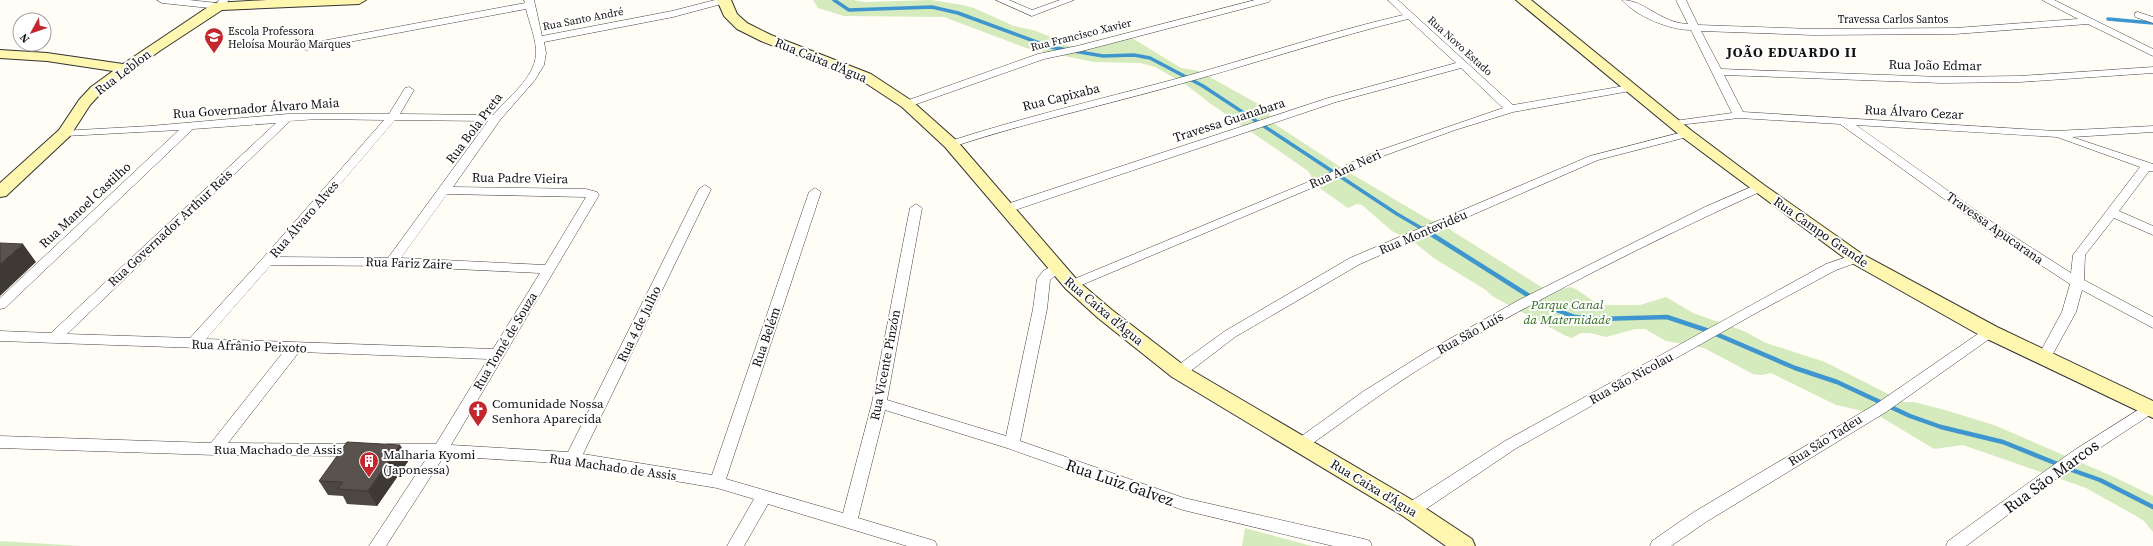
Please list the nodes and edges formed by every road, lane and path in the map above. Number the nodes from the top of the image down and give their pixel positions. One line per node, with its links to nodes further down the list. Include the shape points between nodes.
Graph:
1 (162, 0): 12 (street)
2 (359, 0): 12 (street)
3 (724, 0): 19 (street, Rua Santo André, via 673,14); 29 (street, Rua Caixa d'Água, via 731,16 742,26 866,77)
4 (1001, 0): 5 (street, via 1032,14)
5 (1069, 0)
6 (1266, 0): 29 (street, Rua Francisco Xavier, via 1048,55 1004,68 964,85)
7 (1393, 0): 15 (street, Rua Novo Estado)
8 (1523, 0): 27 (street, Rua Campo Grande)
9 (1626, 0): 18 (street, Travessa Carlos Santos, via 1656,20)
10 (1681, 0): 18 (street)
11 (2047, 0): 17 (street)
12 (222, 3): 24 (street, Rua Leblon)
13 (530, 3): 19 (street, Rua Bola Preta); 20 (street)
14 (2138, 15): 16 (street)
15 (1409, 16): 23 (street, Rua Novo Estado); 41 (street, Rua Capixaba, via 1007,125)
16 (2153, 20)
17 (2092, 22): 18 (street, Travessa Carlos Santos, via 1956,31 1813,32); 21 (street)
18 (1695, 27): 26 (street)
19 (539, 40): 34 (street, Rua Bola Preta, via 539,65 530,80)
20 (306, 47)
21 (2153, 53)
22 (0, 54): 24 (street, via 48,57)
23 (1461, 65): 30 (street, Rua Novo Estado); 50 (street, Travessa Guanabara, via 1332,100)
24 (125, 69): 39 (street, Rua Leblon, via 96,90 84,103)
25 (2153, 70): 26 (street, Rua João Edmar, via 2020,79 1942,80)
26 (1717, 72): 31 (street)
27 (1630, 88): 30 (street, Rua Ana Neri); 37 (street, Rua Campo Grande)
28 (408, 90): 32 (street, Rua Álvaro Alves)
29 (907, 104): 41 (street, Rua Caixa d'Água)
30 (1511, 109): 59 (street, Rua Ana Neri, via 1399,147)
31 (1738, 115): 35 (street, Rua Álvaro Cezar); 37 (street, Rua Álvaro Cezar)
32 (393, 116): 33 (street, Rua Governador Álvaro Maia); 34 (street, Rua Governador Álvaro Maia); 54 (street, Rua Álvaro Alves)
33 (288, 117): 36 (street, Rua Governador Álvaro Maia); 64 (street, Rua Governador Arthur Reis)
34 (496, 118): 46 (street, Rua Bola Preta)
35 (1844, 122): 40 (street, Rua Álvaro Cezar); 58 (street, Travessa Apucarana, via 2034,257)
36 (190, 126): 39 (street, Rua Governador Álvaro Maia); 60 (street, Rua Manoel Castilho)
37 (1680, 129): 44 (street, Rua Campo Grande); 69 (street, Rua Montevidéu, via 1594,158 1355,262 1230,334)
38 (2153, 129): 40 (street, Rua Álvaro Cezar)
39 (65, 133): 43 (street, Rua Leblon)
40 (2056, 134): 42 (street)
41 (951, 144): 50 (street, Rua Caixa d'Água)
42 (2150, 167): 51 (street)
43 (3, 187)
44 (1758, 188): 53 (street, Rua Campo Grande); 74 (street, Rua São Luís, via 1524,303 1433,354 1369,395)
45 (705, 189): 77 (street, Rua 4 de Julho)
46 (446, 190): 48 (street, Rua Padre Vieira, via 586,193); 55 (street, Rua Bola Preta)
47 (815, 192): 78 (street, Rua Belém)
48 (593, 196): 56 (street, Rua Tomé de Souza)
49 (916, 208): 70 (street, Rua Vicente Pinzón)
50 (1008, 208): 57 (street, Rua Caixa d'Água)
51 (2111, 212): 52 (street); 58 (street, via 2079,255)
52 (2153, 231)
53 (1856, 258): 62 (street, Rua Campo Grande); 80 (street, Rua São Nicolau, via 1831,267 1510,444)
54 (268, 261): 55 (street, Rua Fariz Zaire); 65 (street, Rua Álvaro Alves)
55 (392, 262): 56 (street, Rua Fariz Zaire)
56 (549, 269): 67 (street, Rua Tomé de Souza)
57 (1057, 269): 59 (street, Rua Caixa d'Água); 73 (street, via 1044,279)
58 (2077, 283): 61 (street, Travessa Apucarana); 68 (street, via 2069,312)
59 (1072, 285): 69 (street, Rua Caixa d'Água)
60 (0, 305)
61 (2153, 323)
62 (1990, 332): 68 (street, Rua Campo Grande); 87 (street, Rua São Tadeu, via 1880,408 1700,517)
63 (0, 336): 64 (street, Rua Afrânio Peixoto)
64 (53, 339): 65 (street, Rua Afrânio Peixoto)
65 (193, 344): 66 (street, Rua Afrânio Peixoto)
66 (295, 347): 67 (street, Rua Afrânio Peixoto); 75 (street)
67 (497, 354): 76 (street, Rua Tomé de Souza)
68 (2044, 358): 71 (street, Rua Campo Grande)
69 (1179, 372): 74 (street, Rua Caixa d'Água)
70 (879, 403): 73 (street, Rua Luiz Galvez); 81 (street, Rua Vicente Pinzón)
71 (2151, 409): 88 (street, Rua São Marcos, via 2078,456)
72 (0, 442): 75 (street, Rua Machado de Assis)
73 (1012, 444): 85 (street, Rua Luiz Galvez, via 1183,504)
74 (1301, 444): 80 (street, Rua Caixa d'Água)
75 (215, 449): 76 (street, Rua Machado de Assis)
76 (440, 450): 77 (street, Rua Machado de Assis); 82 (street, Rua Tomé de Souza)
77 (573, 458): 78 (street, Rua Machado de Assis)
78 (716, 482): 79 (street, Rua Machado de Assis)
79 (764, 497): 81 (street, Rua Machado de Assis); 83 (street)
80 (1411, 510): 86 (street, Rua Caixa d'Água)
81 (850, 521): 84 (street, Rua Machado de Assis)
82 (376, 546)
83 (734, 546)
84 (929, 546)
85 (1364, 546)
86 (1464, 546)
87 (1658, 546)
88 (1954, 546)

